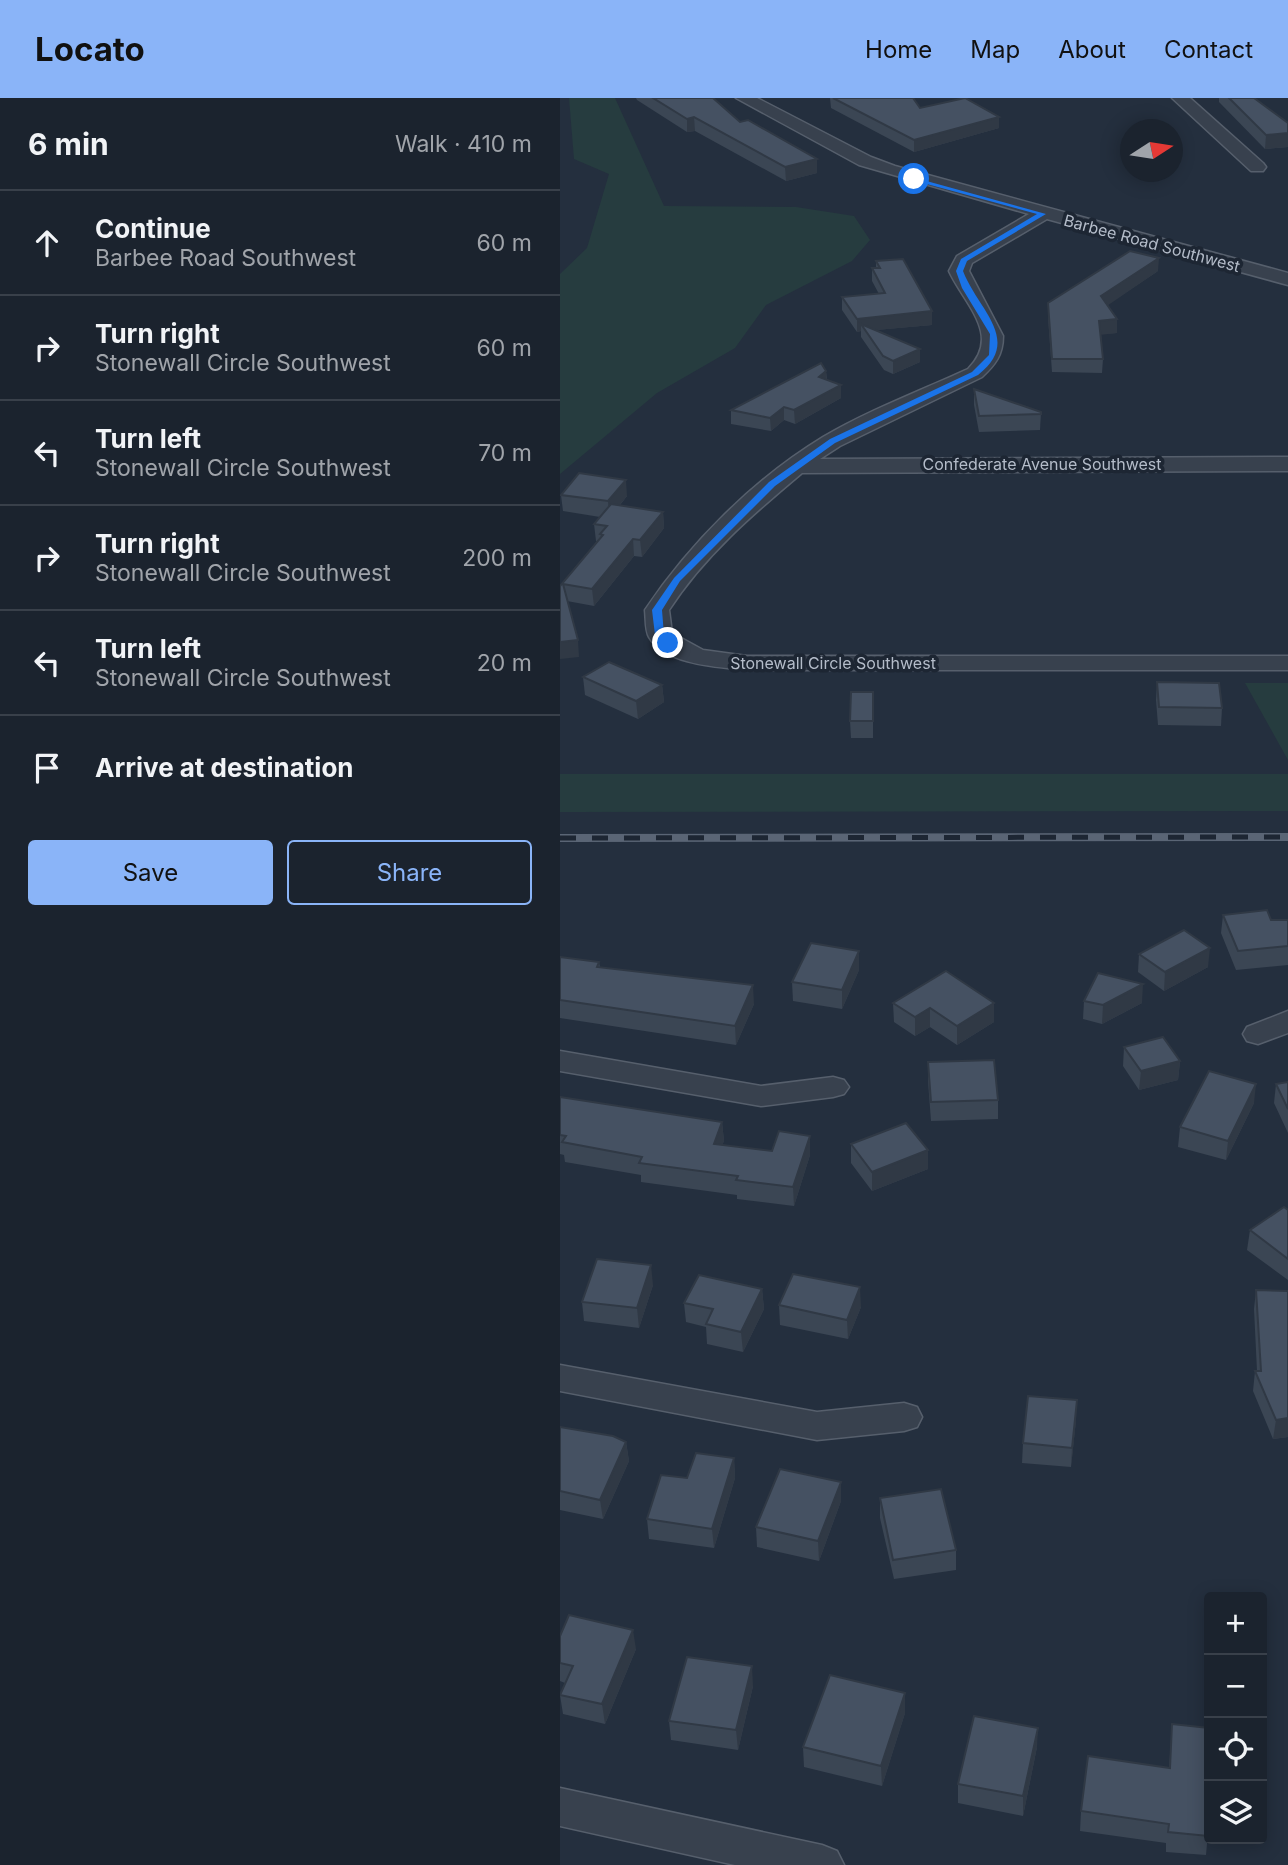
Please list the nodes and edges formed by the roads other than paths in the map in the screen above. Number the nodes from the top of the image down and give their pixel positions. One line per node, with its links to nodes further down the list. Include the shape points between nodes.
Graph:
1 (744, 98): 4 (street, Barbee Road Southwest, via 865,161)
2 (1180, 98): 3 (street)
3 (1257, 167)
4 (1042, 214): 5 (street, Barbee Road Southwest); 7 (street, Stonewall Circle Southwest, via 972,254 959,271 994,334 988,363 832,441)
5 (1288, 279)
6 (1288, 464): 7 (street, Confederate Avenue Southwest)
7 (796, 466): 8 (street, Stonewall Circle Southwest, via 738,515 677,580 657,610 660,635 668,643 697,657 747,663)
8 (1288, 663)
9 (1288, 1021): 10 (street)
10 (1258, 1034)
11 (560, 1061): 12 (street, via 761,1096)
12 (833, 1087)
13 (560, 1378): 14 (street, via 817,1426)
14 (904, 1417)
15 (560, 1807): 16 (street)
16 (822, 1865)

